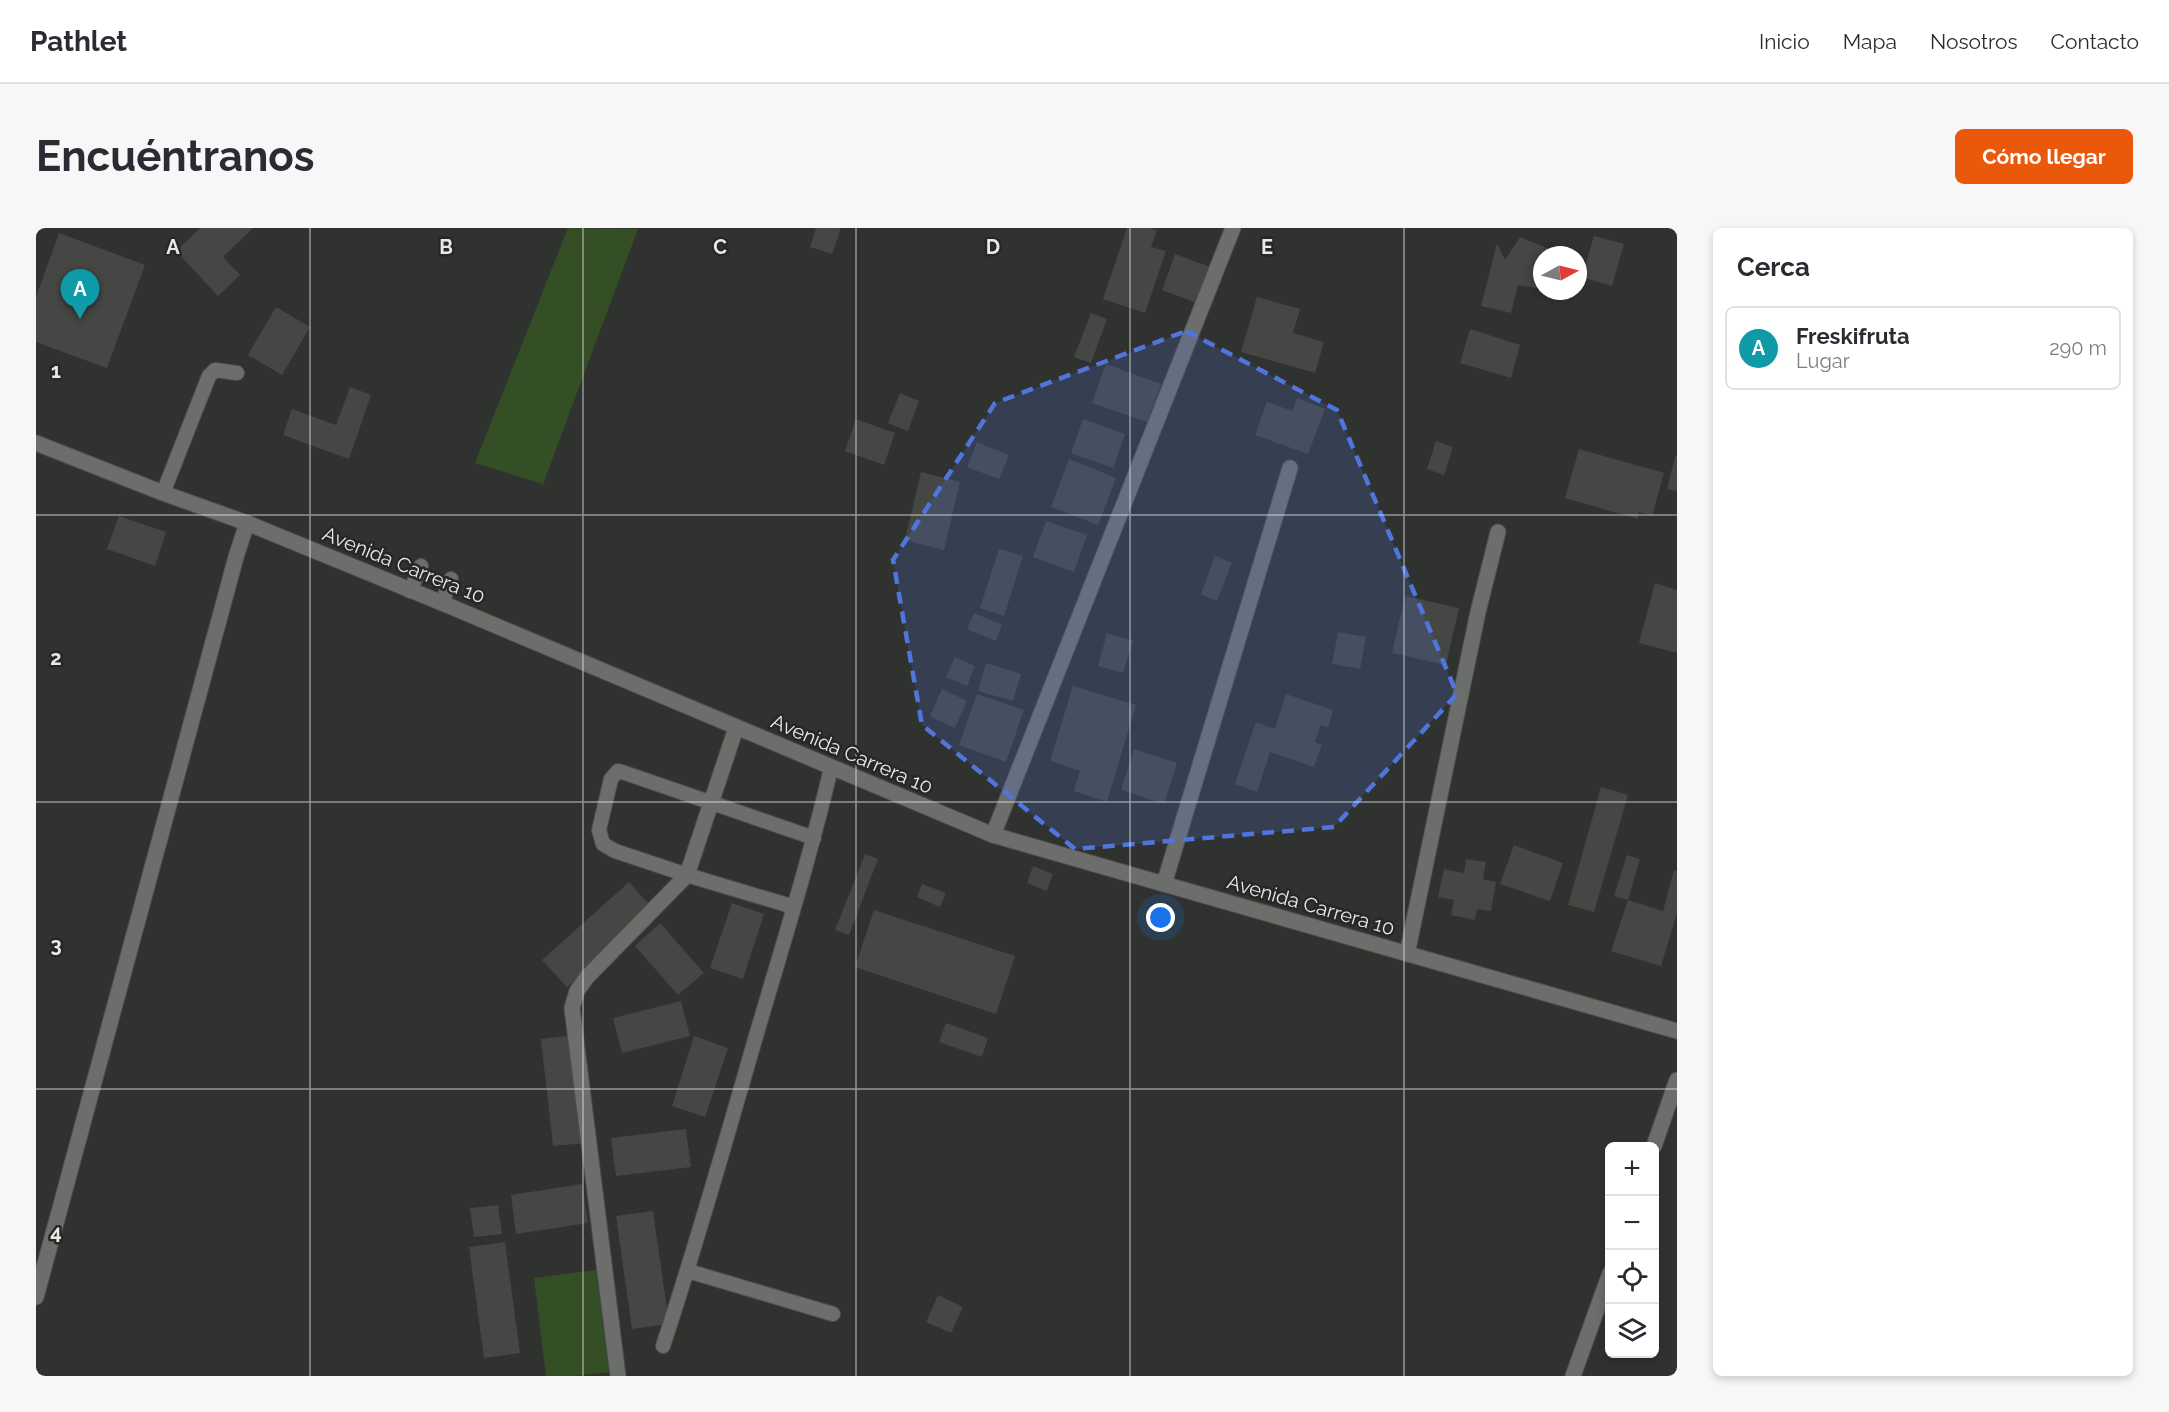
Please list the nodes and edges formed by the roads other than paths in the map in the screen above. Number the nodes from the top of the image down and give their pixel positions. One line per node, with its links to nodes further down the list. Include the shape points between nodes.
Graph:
1 (1233, 228): 15 (street)
2 (237, 373): 5 (lane, via 215,370 209,376)
3 (36, 443): 5 (street, Avenida Carrera 10)
4 (1290, 468): 18 (street)
5 (163, 493): 6 (street, Avenida Carrera 10)
6 (247, 524): 10 (street, Avenida Carrera 10); 26 (street)
7 (1498, 532): 20 (street)
8 (421, 566): 10 (lane)
9 (451, 579): 11 (lane)
10 (410, 591): 11 (street, Avenida Carrera 10)
11 (442, 603): 12 (street, Avenida Carrera 10)
12 (736, 728): 13 (street, Avenida Carrera 10); 14 (street)
13 (831, 768): 15 (street, Avenida Carrera 10); 16 (lane)
14 (711, 802): 16 (lane); 17 (street); 17 (lane, via 626,772 618,771 611,779 599,830 603,844)
15 (993, 835): 18 (street, Avenida Carrera 10)
16 (814, 838): 19 (lane)
17 (687, 875): 19 (lane); 29 (street, via 587,977 572,1008)
18 (1164, 885): 20 (street, Avenida Carrera 10)
19 (794, 907): 24 (lane)
20 (1407, 954): 21 (street, Avenida Carrera 10)
21 (1677, 1031)
22 (1677, 1080): 23 (street)
23 (1655, 1142)
24 (688, 1271): 27 (lane); 28 (lane)
25 (1605, 1287): 30 (street)
26 (36, 1297)
27 (833, 1314)
28 (663, 1346)
29 (618, 1376)
30 (1573, 1376)

